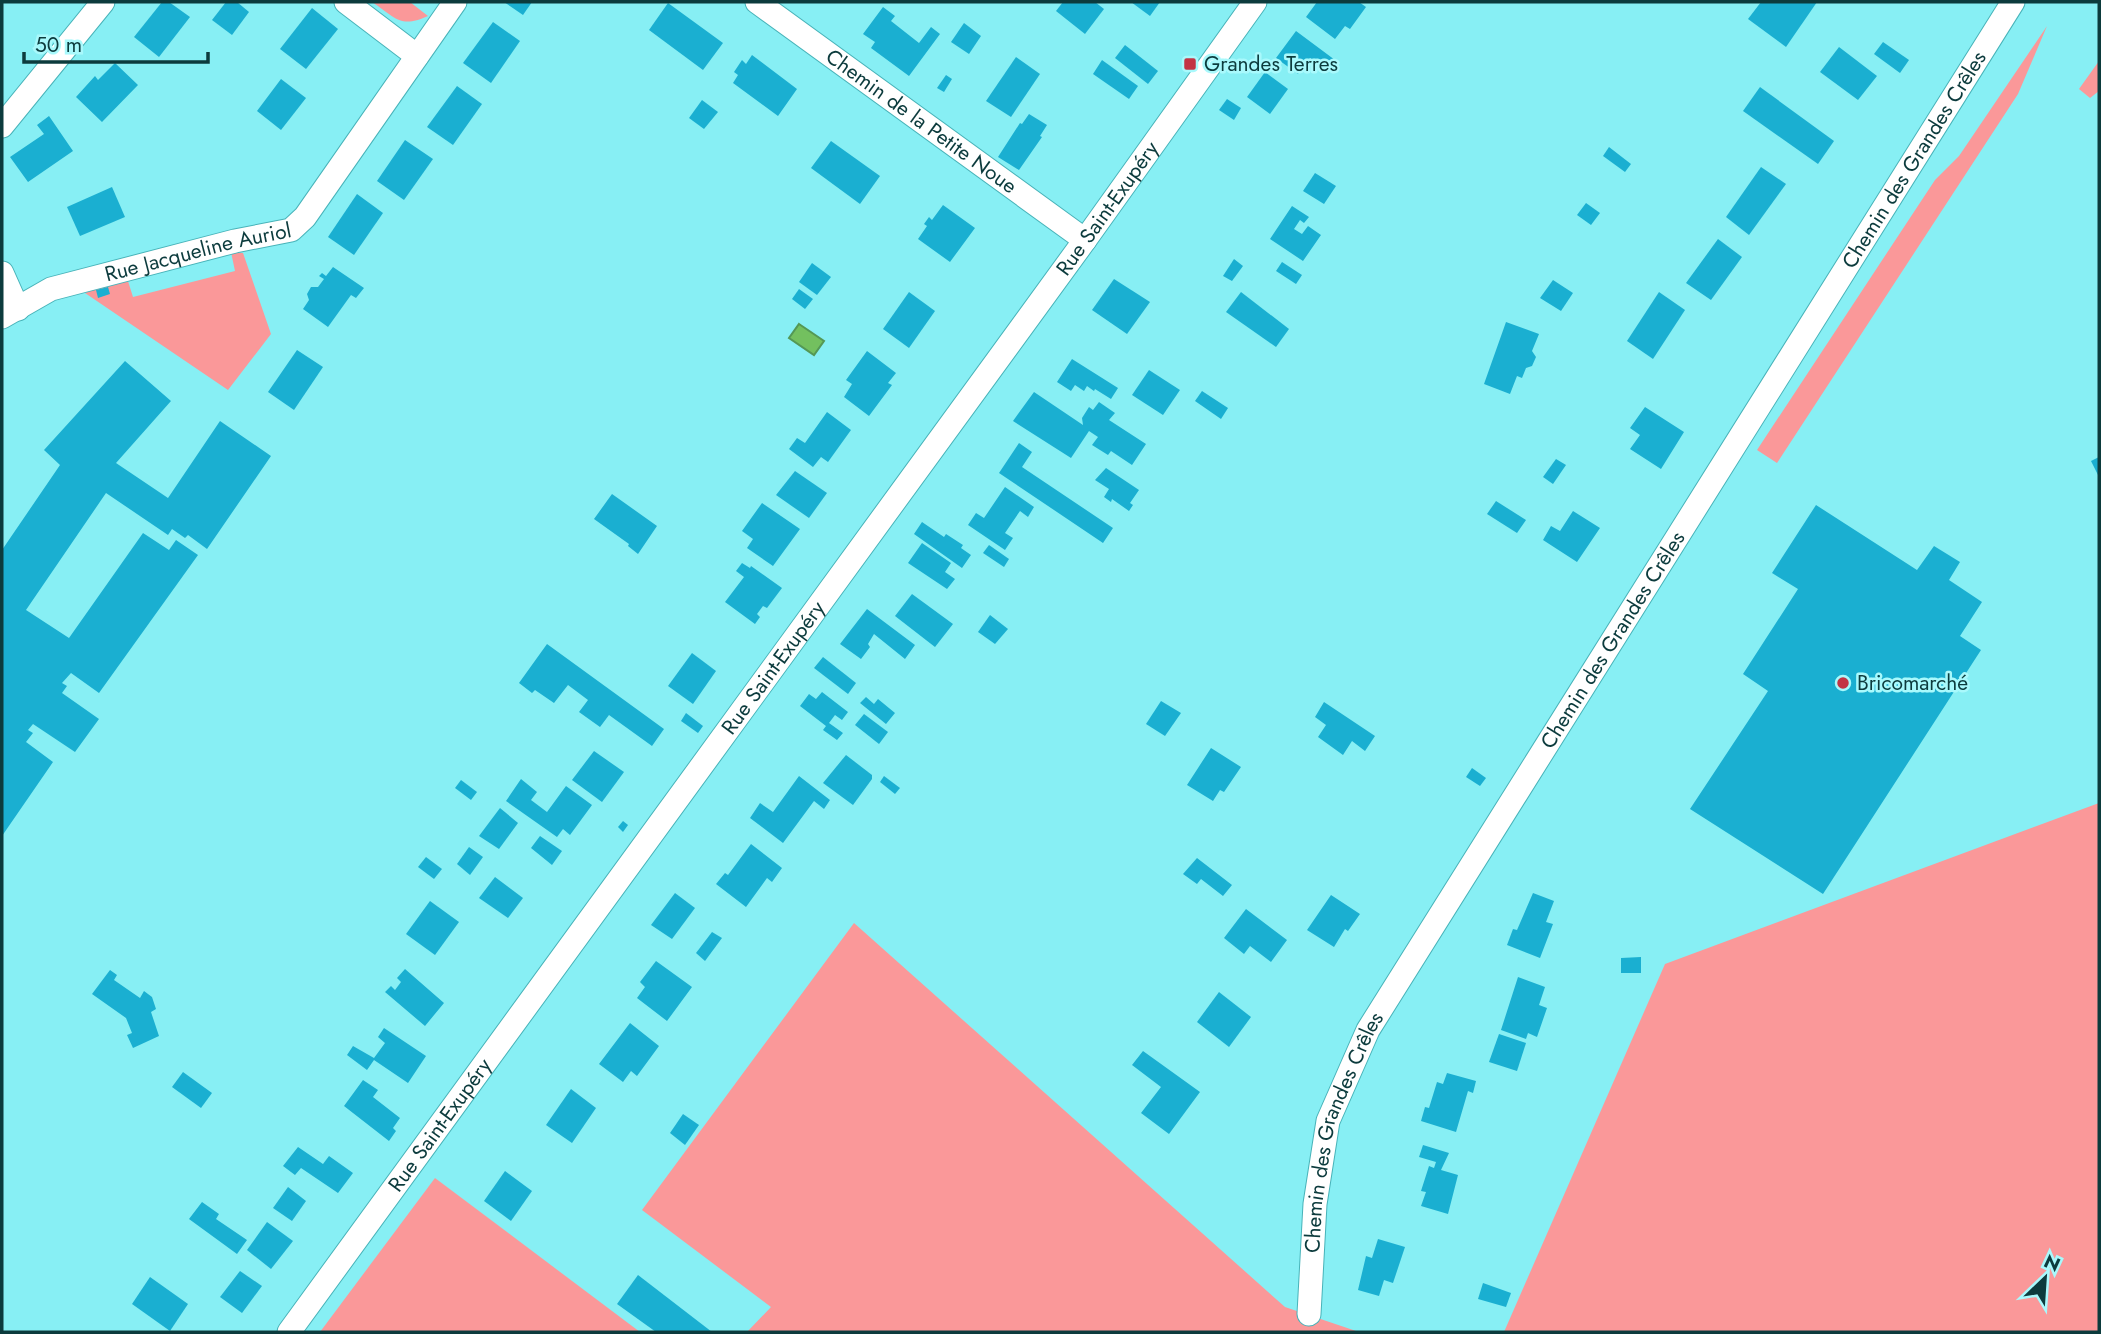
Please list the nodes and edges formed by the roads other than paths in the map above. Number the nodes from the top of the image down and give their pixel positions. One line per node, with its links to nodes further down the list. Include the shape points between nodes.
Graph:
1 (103, 2): 8 (street)
2 (346, 2): 7 (street)
3 (455, 2): 7 (street, Rue Jacqueline Auriol)
4 (757, 2): 9 (street, Chemin de la Petite Noue)
5 (1255, 2): 9 (street, Rue Saint-Exupéry)
6 (2013, 2): 12 (street, Chemin des Grandes Crêles, via 1368,1030 1328,1121 1315,1204)
7 (417, 56): 11 (street, Rue Jacqueline Auriol, via 305,217 291,229 51,289)
8 (2, 126)
9 (1085, 240): 13 (street, Rue Saint-Exupéry)
10 (2, 273): 11 (street)
11 (10, 313)
12 (1309, 1314)
13 (289, 1332)

